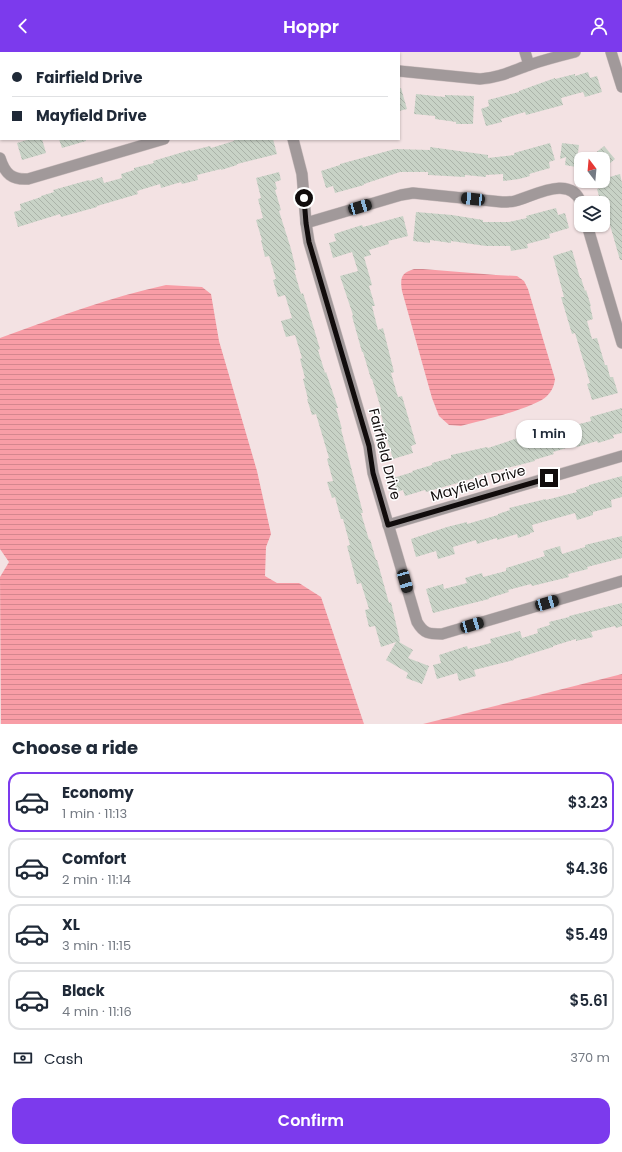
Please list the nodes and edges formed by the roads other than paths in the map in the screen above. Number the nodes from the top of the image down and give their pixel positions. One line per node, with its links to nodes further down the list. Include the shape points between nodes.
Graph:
1 (525, 52): 4 (street)
2 (574, 52): 4 (street)
3 (611, 52): 6 (street)
4 (529, 65): 5 (street, via 502,76 480,79)
5 (400, 71)
6 (622, 87)
7 (161, 140): 9 (street, via 28,179 18,180 9,174 2,166)
8 (292, 140): 11 (street, Fairfield Drive, via 302,174)
9 (0, 158)
10 (576, 196): 11 (street, via 564,188 502,202 413,193)
11 (306, 223): 15 (street, Fairfield Drive, via 309,242 369,446 373,473)
12 (589, 232): 13 (street)
13 (622, 343)
14 (622, 456): 15 (street, Mayfield Drive)
15 (388, 525): 16 (street, Fairfield Drive, via 417,622 421,630 429,634 442,634)
16 (622, 581)

